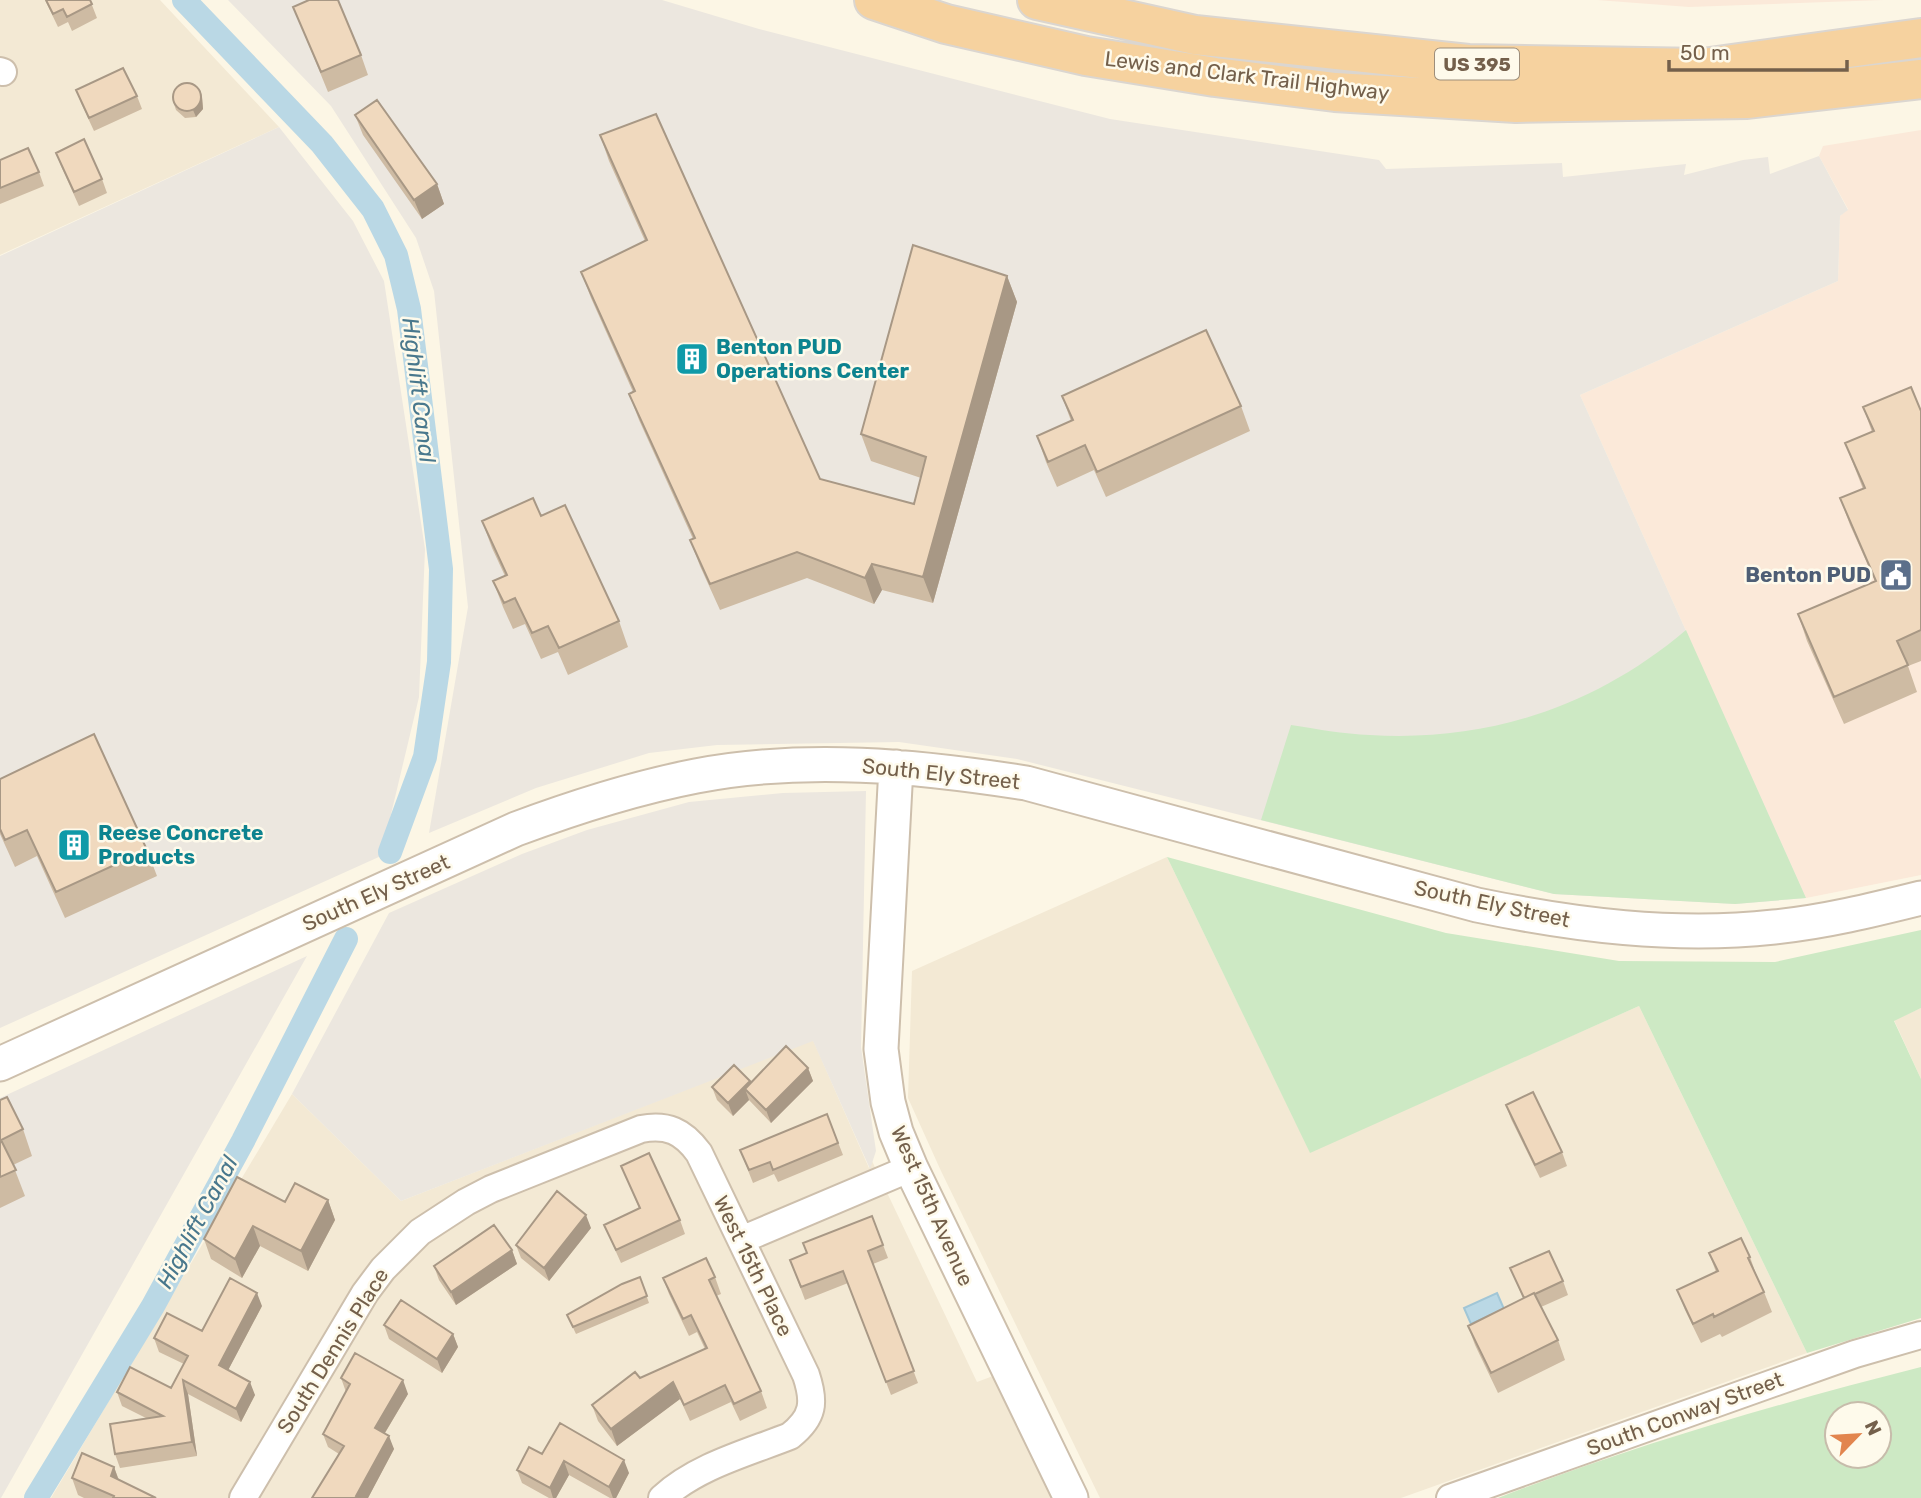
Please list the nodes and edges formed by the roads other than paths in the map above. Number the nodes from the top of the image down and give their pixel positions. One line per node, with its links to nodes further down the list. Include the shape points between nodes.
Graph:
1 (874, 0): 4 (highway, Lewis and Clark Trail Highway / US 395, via 946,23 1086,55 1335,92 1516,103 1747,99)
2 (1037, 0): 3 (highway, Lewis and Clark Trail Highway / US 395, via 1195,35 1468,64 1703,68)
3 (1921, 38)
4 (1921, 79)
5 (896, 766): 6 (street, South Ely Street, via 1026,783 1477,905 1590,925 1694,931 1774,927); 7 (street, South Ely Street, via 752,768 697,776 580,805 516,829); 9 (street, West 15th Avenue, via 881,1049 888,1102)
6 (1921, 898)
7 (0, 1064)
8 (672, 1129): 10 (street, West 15th Place, via 699,1153); 12 (street, South Dennis Place, via 641,1129 504,1184 420,1232 365,1293)
9 (911, 1167): 10 (street); 14 (street, West 15th Avenue)
10 (741, 1240): 13 (street, West 15th Place, via 806,1375 811,1391 809,1415 790,1436 696,1473)
11 (1921, 1335): 15 (street, South Conway Street, via 1829,1363)
12 (243, 1498)
13 (662, 1498)
14 (1071, 1498)
15 (1450, 1498)

